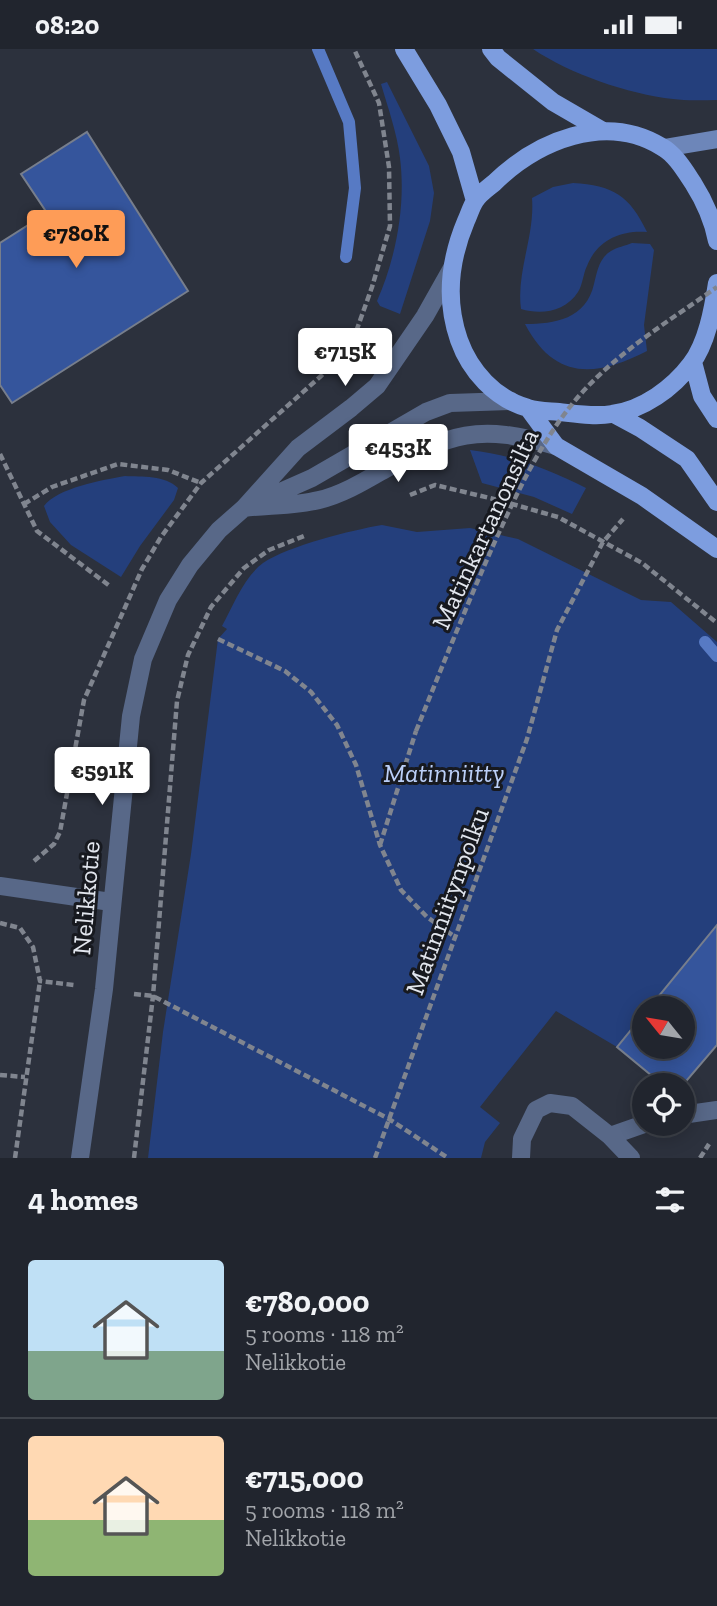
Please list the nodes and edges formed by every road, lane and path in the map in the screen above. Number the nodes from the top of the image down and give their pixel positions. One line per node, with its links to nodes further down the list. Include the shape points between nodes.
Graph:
1 (354, 49): 12 (path, via 379,103 389,167 390,226)
2 (404, 49): 7 (main road, via 461,152)
3 (491, 49): 4 (main road, via 554,102)
4 (603, 131): 6 (main road, via 635,136); 7 (main road, via 561,139 531,152)
5 (717, 139): 6 (main road)
6 (664, 148): 8 (main road, via 700,195)
7 (475, 201): 9 (main road)
8 (717, 241)
9 (452, 268): 14 (main road, via 451,308 460,343 488,386); 23 (street, Nelikkotie, via 377,386 298,448)
10 (717, 285): 11 (main road); 30 (path, Matinkartanonsilta, bridge, via 593,382 547,438 479,577 416,731)
11 (713, 330): 13 (main road)
12 (352, 343)
13 (693, 362): 15 (main road, via 670,388); 16 (main road, via 702,396)
14 (520, 405): 15 (main road, via 584,415); 17 (main road); 23 (street, Nelikkotie, via 450,403 426,412 312,478)
15 (614, 414): 21 (main road, via 687,460)
16 (717, 419)
17 (555, 446): 23 (street, via 519,435 462,435 319,500); 26 (main road, via 642,496)
18 (0, 454): 22 (path)
19 (201, 483): 22 (path, via 168,470 118,464 52,487)
20 (409, 495): 25 (path, via 435,485 498,500 558,517)
21 (717, 502)
22 (24, 504): 27 (path, via 37,531)
23 (244, 507): 32 (street, Nelikkotie, via 190,565 168,600 143,659 131,716)
24 (307, 535): 37 (path, via 269,550 244,568 211,607 188,655 177,701)
25 (603, 542): 28 (path, via 652,570); 35 (path, Matinniitynpolku, via 557,630 527,739)
26 (717, 549)
27 (111, 587)
28 (717, 623)
29 (219, 639): 30 (path, via 285,671 311,692 337,725 356,765)
30 (380, 845): 35 (path, via 401,890)
31 (0, 886): 32 (street)
32 (111, 902): 46 (street, Nelikkotie, via 104,989)
33 (0, 923): 34 (path)
34 (20, 928)
35 (455, 937): 42 (path, Matinniitynpolku)
36 (40, 981): 39 (path)
37 (153, 996): 42 (path); 47 (path)
38 (0, 1075): 39 (path)
39 (25, 1077): 45 (path)
40 (717, 1110): 41 (street)
41 (695, 1113)
42 (389, 1119): 48 (path, Matinniitynpolku); 49 (path)
43 (632, 1128): 44 (street)
44 (610, 1136): 50 (street, via 572,1106 550,1104 536,1110 522,1139); 51 (street)
45 (15, 1158)
46 (80, 1158)
47 (134, 1158)
48 (375, 1158)
49 (449, 1158)
50 (521, 1158)
51 (631, 1158)

